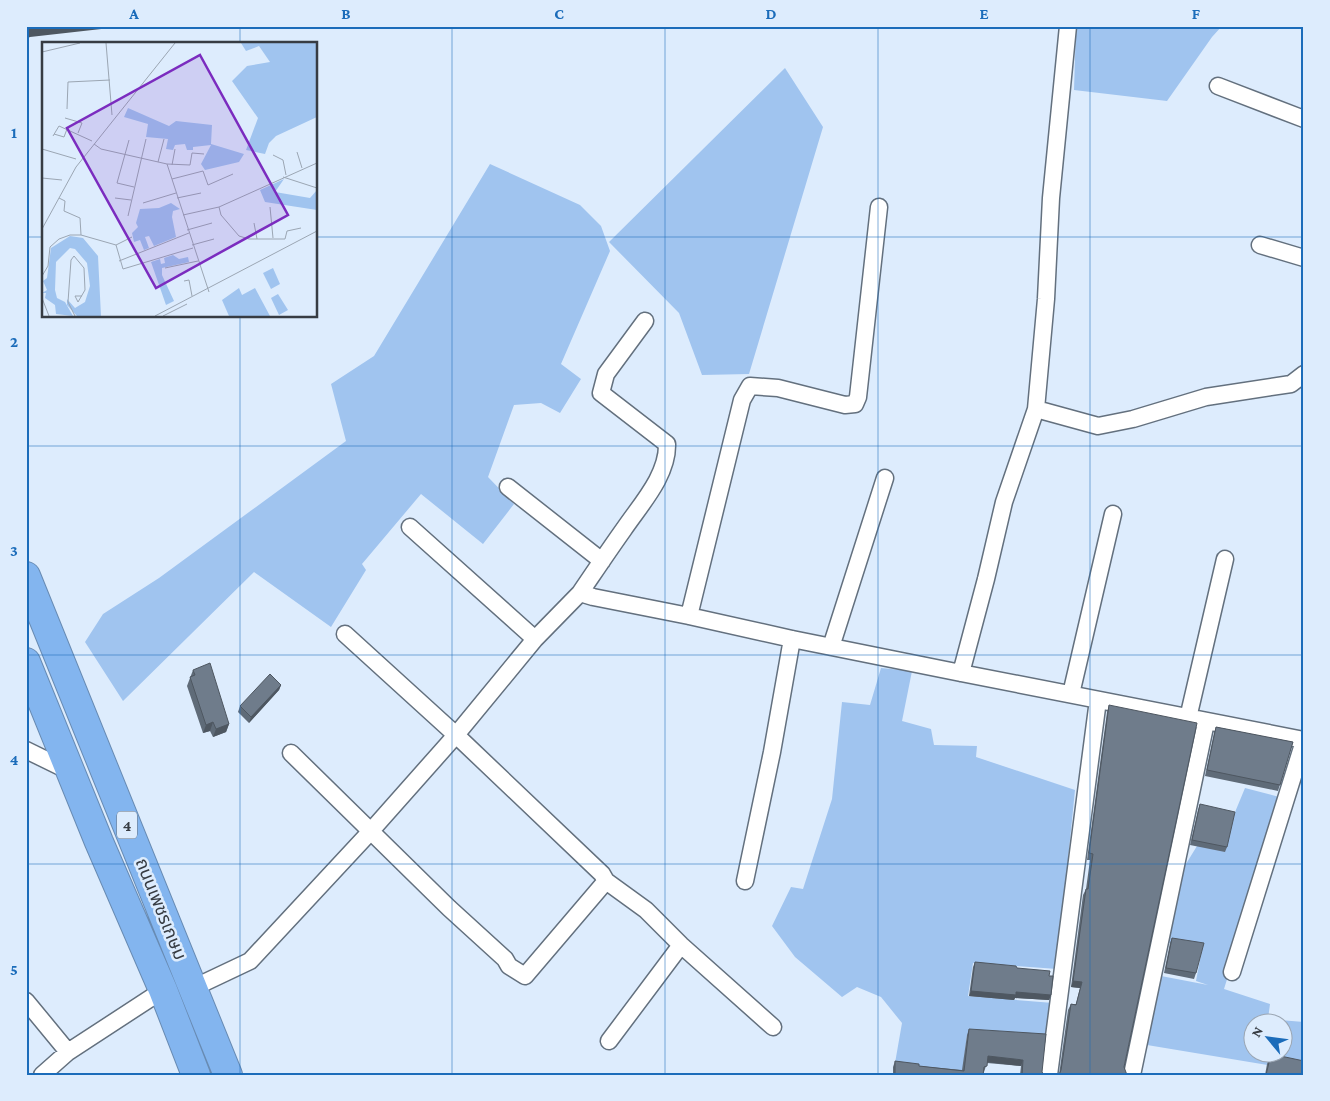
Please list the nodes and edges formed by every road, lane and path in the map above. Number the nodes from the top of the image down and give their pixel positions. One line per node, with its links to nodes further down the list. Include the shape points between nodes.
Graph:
1 (1068, 26): 9 (street, via 1051,198)
2 (1218, 86): 3 (street)
3 (1304, 119)
4 (879, 207): 18 (street, via 855,404 845,405 778,388 750,386 742,400)
5 (1260, 245): 6 (street)
6 (1304, 258)
7 (645, 321): 15 (street, via 606,374 601,393 667,444 668,452 656,481)
8 (1304, 374): 9 (street, via 1291,384 1206,397 1098,426)
9 (1036, 409): 24 (street, via 1004,502)
10 (885, 478): 22 (street)
11 (508, 487): 15 (street)
12 (1113, 514): 25 (street)
13 (410, 527): 21 (street)
14 (1225, 559): 27 (street)
15 (602, 561): 17 (street)
16 (26, 576): 39 (highway, ถนนเพชรเกษม / 4)
17 (580, 593): 18 (street); 21 (street)
18 (689, 616): 20 (street)
19 (345, 634): 29 (street)
20 (792, 639): 22 (street); 36 (street)
21 (535, 640): 29 (street)
22 (831, 647): 24 (street)
23 (26, 662): 33 (highway, ถนนเพชรเกษม / 4)
24 (961, 673): 25 (street)
25 (1071, 694): 26 (street)
26 (1098, 700): 27 (street); 48 (street)
27 (1188, 718): 28 (street)
28 (1206, 722): 30 (street); 49 (street)
29 (456, 735): 34 (street); 35 (street)
30 (1304, 740): 38 (street)
31 (26, 750): 33 (street)
32 (291, 753): 34 (street)
33 (73, 774): 40 (highway, ถนนเพชรเกษม / 4)
34 (370, 832): 35 (street, via 509,966 525,976); 39 (street, via 250,961)
35 (606, 881): 37 (street, via 646,910)
36 (745, 881)
37 (681, 945): 42 (street); 43 (street)
38 (1232, 972)
39 (193, 988): 47 (highway, ถนนเพชรเกษม / 4)
40 (163, 990): 44 (street); 46 (highway, ถนนเพชรเกษม / 4)
41 (26, 1001): 44 (street)
42 (773, 1027)
43 (609, 1041)
44 (68, 1052): 45 (street)
45 (42, 1075)
46 (196, 1075)
47 (228, 1075)
48 (1049, 1075)
49 (1132, 1075)

